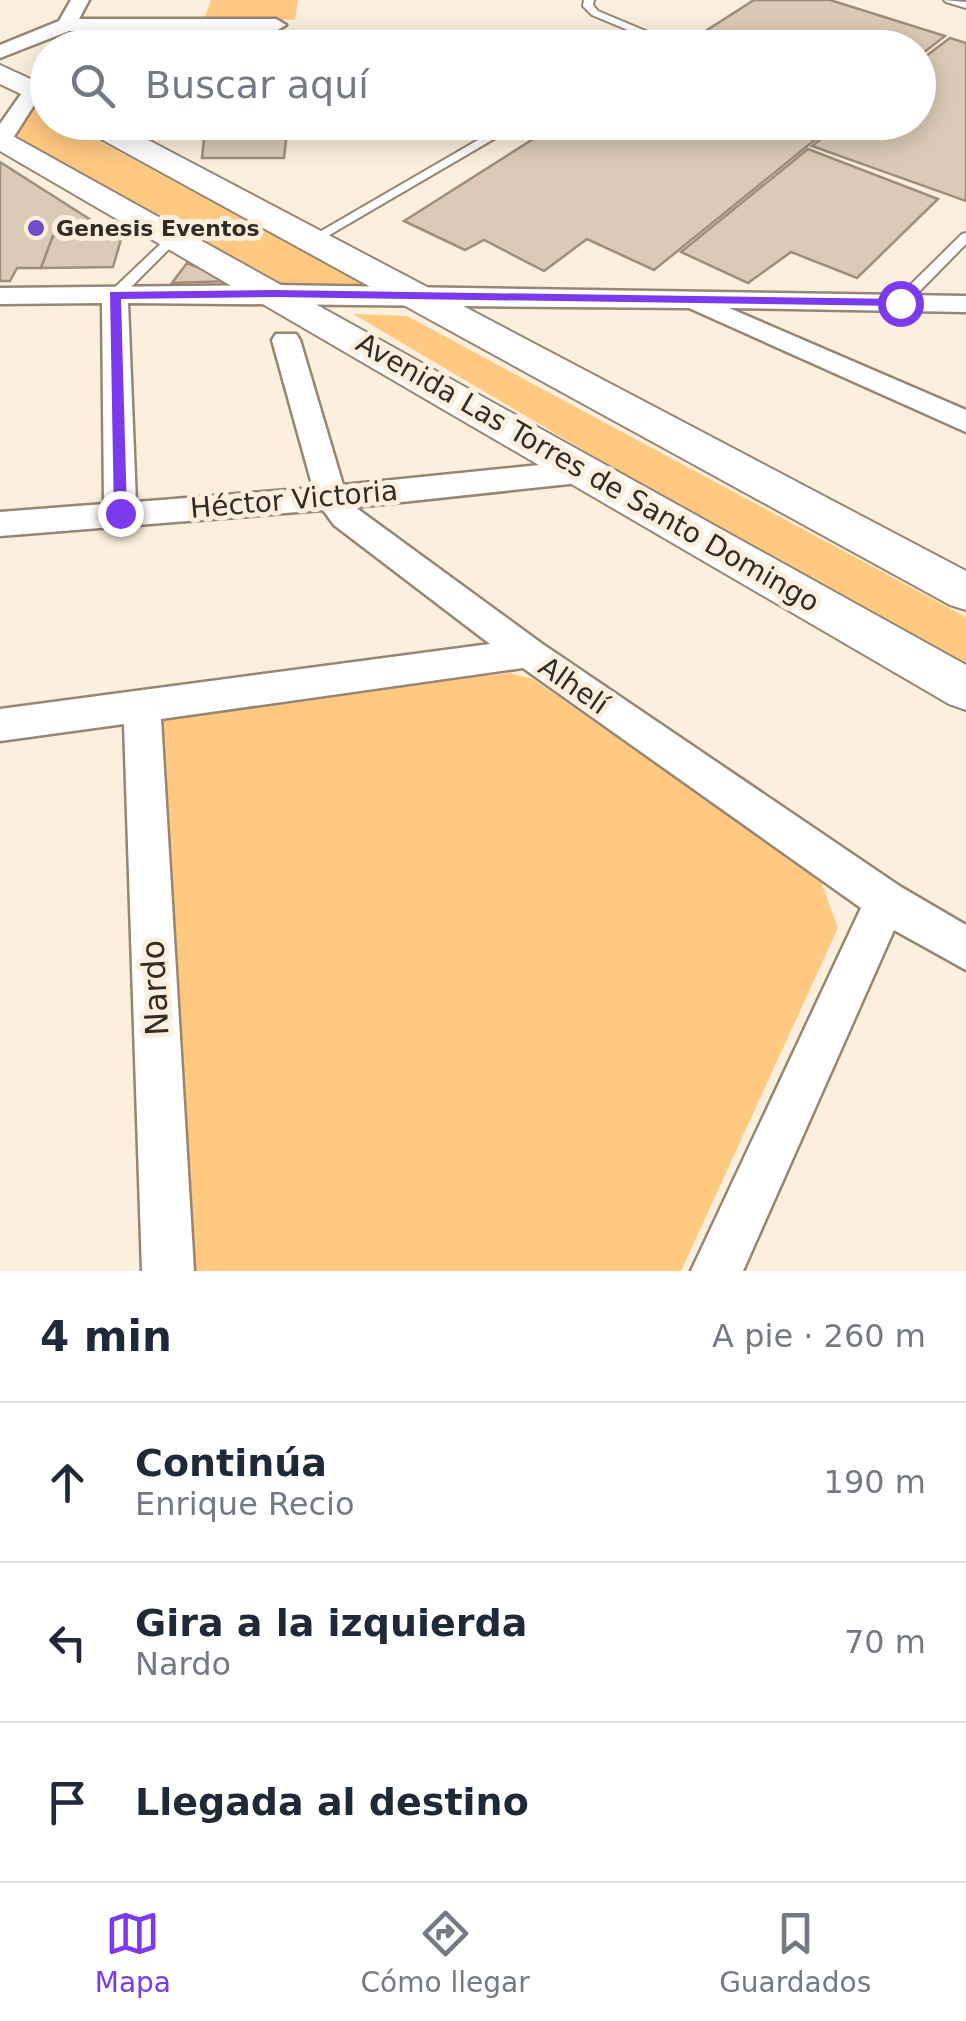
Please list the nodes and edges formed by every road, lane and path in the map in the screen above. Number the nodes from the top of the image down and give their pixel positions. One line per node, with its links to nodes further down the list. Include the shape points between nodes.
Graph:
1 (80, 0): 8 (street)
2 (198, 0): 6 (street)
3 (590, 0): 10 (lane, via 595,13)
4 (949, 0): 5 (lane)
5 (966, 5)
6 (189, 24): 7 (street); 8 (street)
7 (276, 25)
8 (66, 26): 9 (street)
9 (56, 30)
10 (635, 30)
11 (30, 40): 12 (street)
12 (0, 52)
13 (0, 73): 14 (street)
14 (30, 90)
15 (30, 106): 16 (street)
16 (0, 139): 19 (street, Avenida Las Torres de Santo Domingo)
17 (124, 140): 21 (street)
18 (487, 140): 21 (lane)
19 (174, 237): 22 (street, Avenida Las Torres de Santo Domingo); 23 (lane)
20 (966, 238): 27 (lane)
21 (310, 241): 25 (street)
22 (275, 293): 23 (street); 25 (street); 31 (street, Avenida Las Torres de Santo Domingo)
23 (115, 295): 24 (street); 33 (street)
24 (0, 296)
25 (411, 296): 26 (street); 35 (street)
26 (686, 300): 27 (street); 30 (street)
27 (900, 303): 28 (street)
28 (966, 304)
29 (286, 340): 32 (street, Alhelí)
30 (966, 422)
31 (588, 471): 32 (street, Héctor Victoria); 37 (street, Avenida Las Torres de Santo Domingo)
32 (331, 498): 33 (street, Héctor Victoria); 36 (street, Alhelí, via 360,530)
33 (120, 513): 34 (street, Héctor Victoria)
34 (0, 524)
35 (966, 592)
36 (528, 653): 38 (street); 40 (street, Alhelí)
37 (966, 689)
38 (142, 706): 39 (street); 42 (street, Nardo)
39 (0, 725)
40 (886, 902): 41 (street, Alhelí); 43 (street)
41 (966, 949)
42 (168, 1271)
43 (717, 1271)

